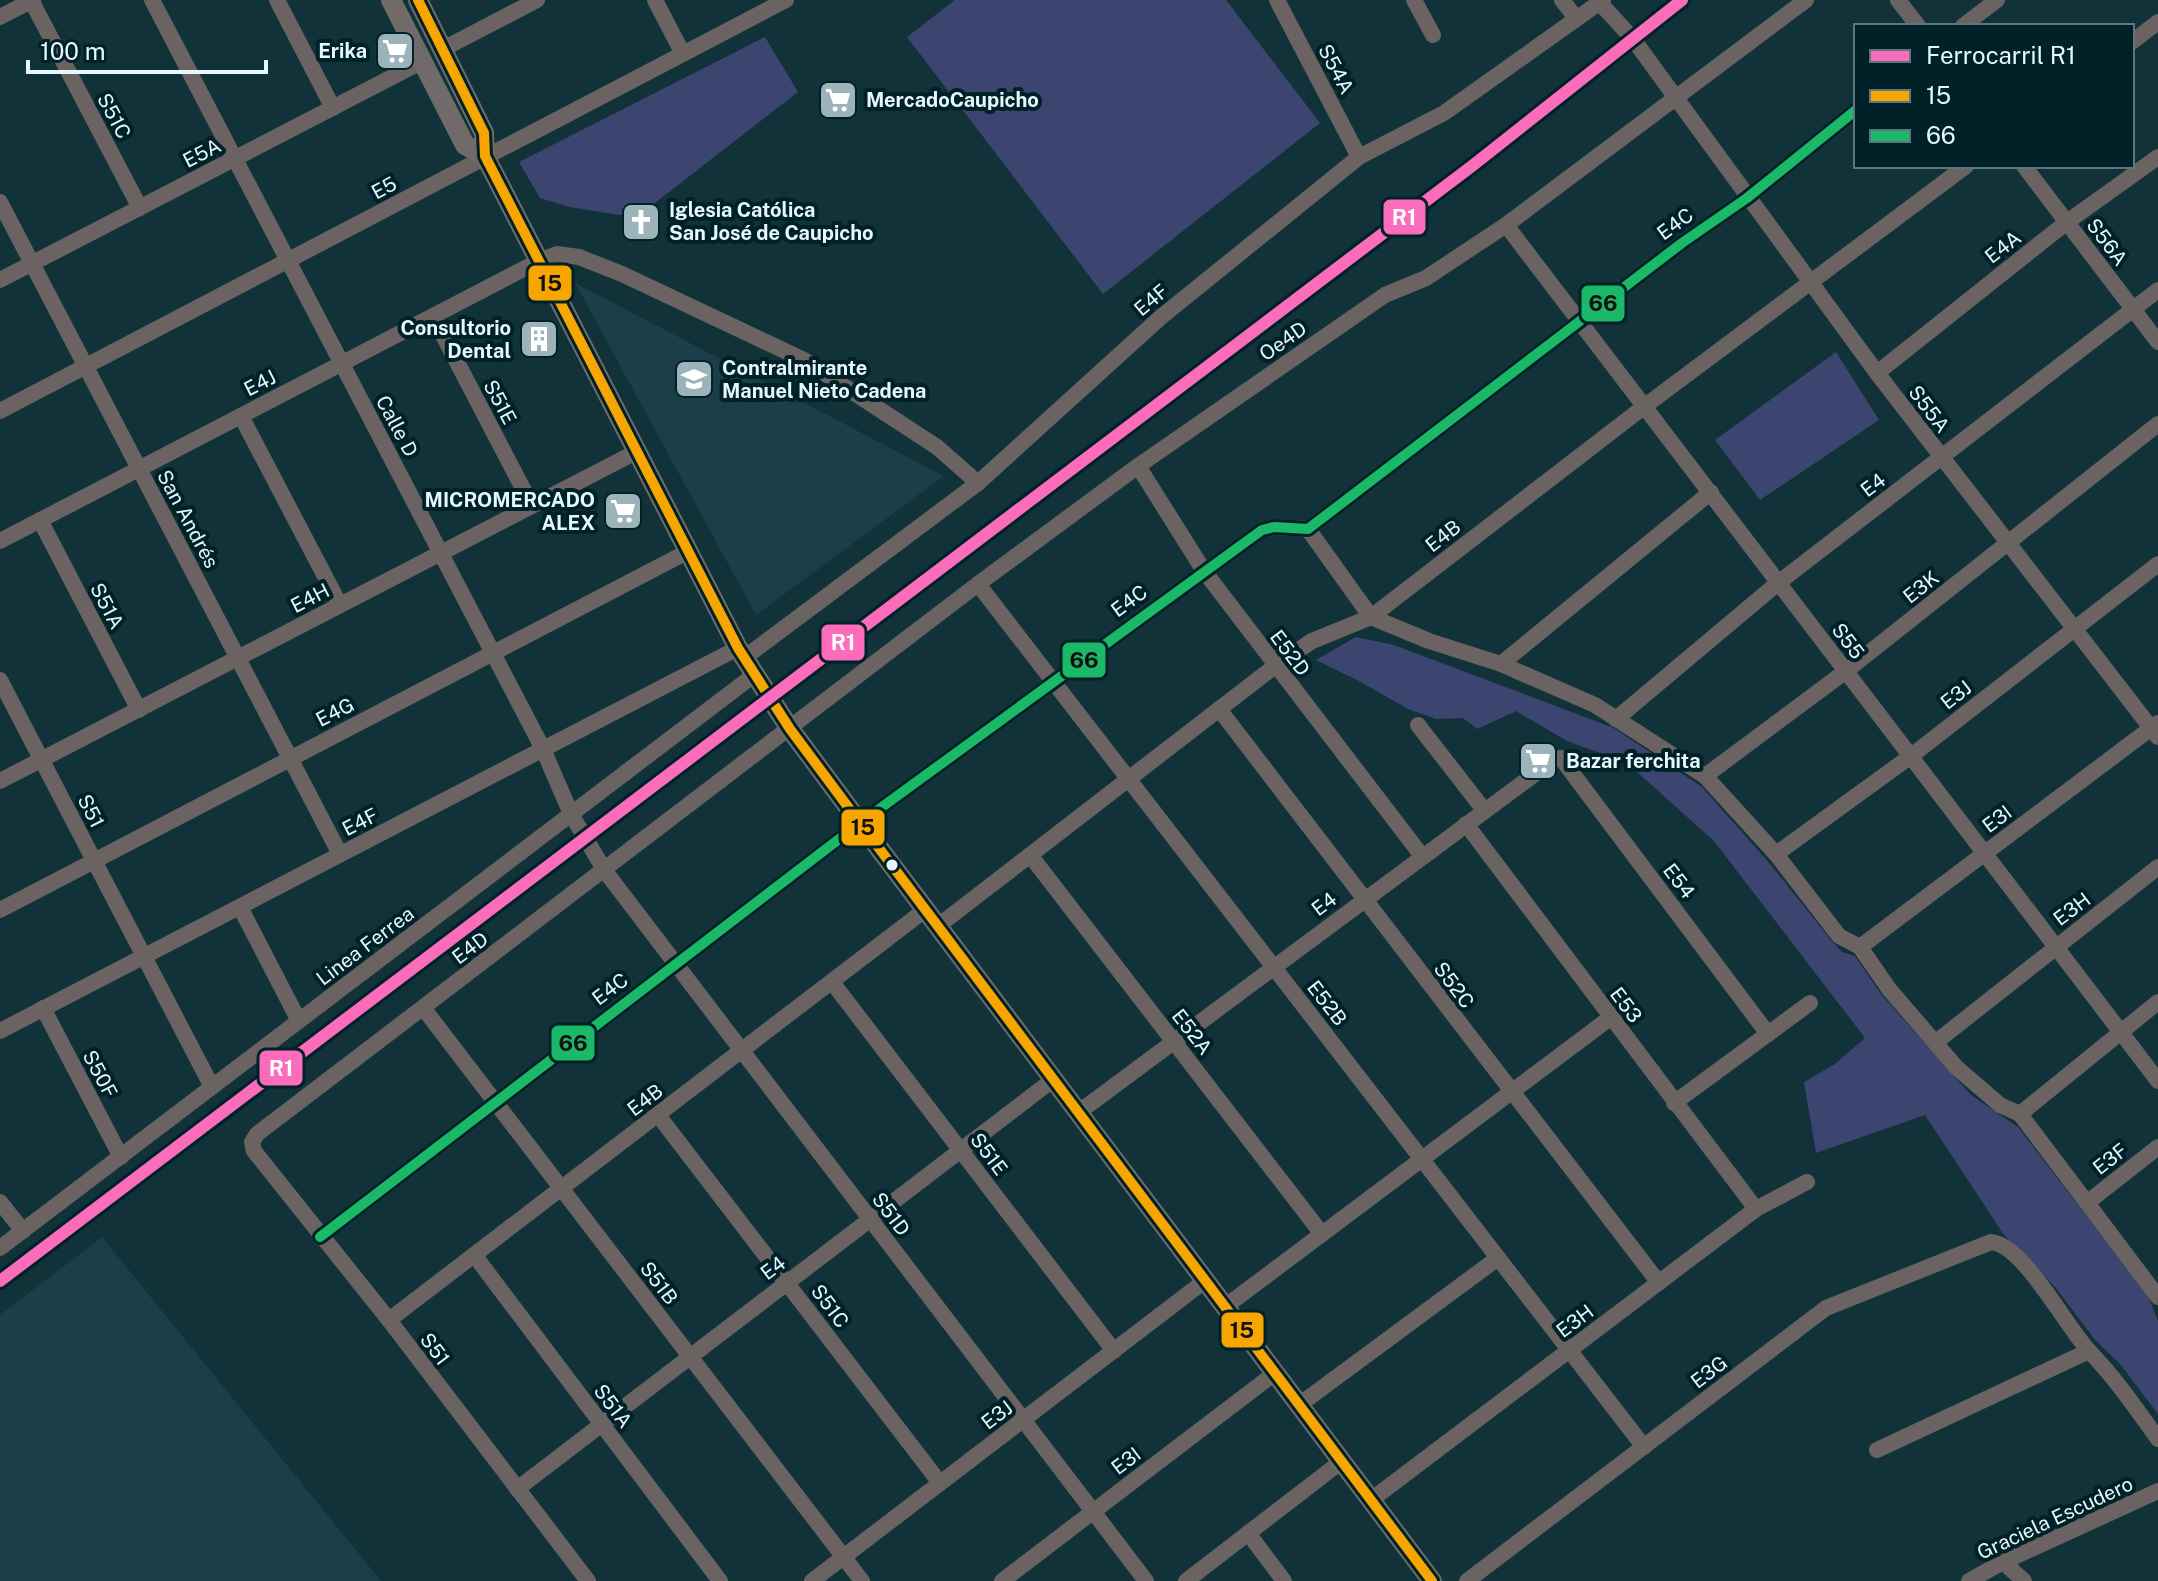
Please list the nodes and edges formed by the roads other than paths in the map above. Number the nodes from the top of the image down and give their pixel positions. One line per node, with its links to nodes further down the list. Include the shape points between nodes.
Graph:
1 (32, 0): 16 (street); 37 (street, S51C)
2 (152, 0): 32 (street, Calle D)
3 (277, 0): 27 (street)
4 (391, 0): 25 (main road)
5 (418, 0): 23 (main road)
6 (535, 0): 23 (street)
7 (655, 0): 24 (street)
8 (786, 0): 24 (street, E5)
9 (1414, 0): 21 (street)
10 (1562, 0): 17 (street)
11 (1806, 0): 26 (street, Oe4D)
12 (1898, 0): 19 (street)
13 (1997, 0): 20 (street)
14 (1280, 1): 30 (street, S54A)
15 (1601, 1): 17 (street, E4F); 26 (street, S55A)
16 (0, 17)
17 (1576, 18): 30 (street, E4F, via 1444,113)
18 (2158, 22): 22 (street)
19 (1916, 24)
20 (1966, 24)
21 (1433, 35)
22 (2134, 40)
23 (443, 49): 29 (main road, via 484,133)
24 (683, 54): 29 (street, E5)
25 (423, 61): 27 (street, E5A); 29 (main road, via 465,145)
26 (1675, 100): 35 (street, S55A); 39 (street, Oe4D)
27 (333, 108): 32 (street, E5A)
28 (1854, 112): 35 (street, E4C)
29 (485, 156): 40 (street, E5); 41 (main road)
30 (1359, 157): 61 (street, E4F, via 1161,317)
31 (2158, 157): 38 (street, E4A)
32 (235, 159): 37 (street, E5A); 40 (street, Calle D)
33 (1963, 168): 44 (street, E4B)
34 (2026, 168): 38 (street, S56A)
35 (1747, 198): 44 (street, S55A); 48 (street, E4C)
36 (0, 202): 42 (street, San Andrés)
37 (140, 208): 42 (street, E5A)
38 (2067, 222): 46 (street, S56A); 52 (street, E4A)
39 (1506, 225): 48 (street, S55); 59 (street, Oe4D, via 1426,278 1385,295)
40 (288, 261): 50 (street, Calle D); 51 (street, E5)
41 (539, 261): 47 (street, E4J); 57 (main road); 61 (street, via 557,254 579,257 804,360 937,447)
42 (32, 264): 43 (street, E5A); 51 (street, San Andrés)
43 (0, 280)
44 (1811, 283): 52 (street, S55A); 53 (street, E4B)
45 (2158, 290): 46 (street, E4)
46 (2132, 309): 49 (street, S56A); 58 (street, E4)
47 (433, 316): 50 (street, E4J); 63 (street, S51E)
48 (1581, 322): 53 (street, S55); 65 (street, E4C)
49 (2158, 342)
50 (342, 364): 55 (street, E4J); 69 (street, Calle D)
51 (86, 366): 54 (street, E5); 60 (street, San Andrés)
52 (1877, 373): 58 (street, S55A)
53 (1645, 406): 62 (street, S55); 75 (street, E4B)
54 (0, 411)
55 (241, 416): 60 (street, E4J); 74 (street)
56 (2158, 424): 67 (street, E3K)
57 (638, 451): 63 (street, E4H); 68 (main road)
58 (1941, 458): 67 (street, S55A); 72 (street, E4)
59 (1138, 466): 71 (street, E52D); 73 (street, Oe4D)
60 (139, 469): 64 (street, E4J); 78 (street, San Andrés)
61 (978, 483): 79 (street, E4F)
62 (1711, 492): 72 (street, S55); 80 (street)
63 (532, 506): 69 (street, E4H)
64 (40, 520): 66 (street, E4J); 86 (street, S51A)
65 (1308, 529): 71 (street, E4C, via 1262,530); 75 (street)
66 (0, 541)
67 (2009, 544): 76 (street, S55A); 82 (street, E3K)
68 (689, 551): 77 (street, E4G); 79 (main road)
69 (440, 553): 74 (street, E4H); 77 (street, Calle D)
70 (2158, 564): 76 (street, E3J)
71 (1204, 571): 81 (street, E52D); 84 (street, E4C)
72 (1778, 583): 82 (street, S55); 87 (street, E4)
73 (978, 584): 84 (street, E52B); 89 (street, Oe4D)
74 (340, 605): 78 (street, E4H)
75 (1371, 617): 80 (street); 81 (street, E4B, via 1312,641)
76 (2072, 628): 90 (street, S55A); 92 (street, E3J)
77 (492, 653): 91 (street, Calle D); 93 (street, E4G)
78 (238, 658): 86 (street, E4H); 93 (street, San Andrés)
79 (745, 660): 89 (main road); 91 (street, E4F); 100 (street, Linea Ferrea)
80 (1501, 664): 87 (street)
81 (1275, 666): 85 (street, E4B); 107 (street, E52D)
82 (1846, 671): 92 (street, S55); 96 (street, E3K)
83 (0, 680): 95 (street, S51)
84 (1053, 682): 97 (street, E52B); 101 (street, E4C)
85 (1219, 709): 97 (street, E4B); 111 (street, S52C)
86 (139, 710): 95 (street, E4H)
87 (1616, 719): 96 (street)
88 (1418, 725): 99 (street)
89 (790, 729): 101 (main road); 110 (street, E4D)
90 (2156, 729): 105 (street, E3I)
91 (543, 749): 100 (street, Calle D); 103 (street, E4F)
92 (1911, 756): 104 (street, E3J); 105 (street, S55)
93 (290, 758): 103 (street, San Andrés); 108 (street, E4G)
94 (1555, 759): 99 (street, E4); 129 (street, E54, via 1565,762)
95 (42, 760): 98 (street, E4H); 108 (street, S51)
96 (1705, 776): 104 (street)
97 (1128, 779): 106 (street, E4B); 119 (street, E52B)
98 (0, 781)
99 (1484, 810): 102 (street, E4)
100 (571, 814): 110 (street, Calle D); 126 (street, Linea Ferrea)
101 (860, 823): 114 (main road); 118 (street, E4C)
102 (1466, 824): 107 (street, E4); 125 (street, E53)
103 (340, 854): 112 (street, E4F)
104 (1776, 854): 116 (street, via 1839,936)
105 (1984, 854): 115 (street, S55); 116 (street, E3I)
106 (1030, 855): 114 (street, E4B); 130 (street, E52A)
107 (1422, 856): 111 (street, E4)
108 (93, 860): 113 (street, E4G); 117 (street, S51)
109 (2158, 867): 115 (street, E3H)
110 (605, 871): 118 (street, S51D); 124 (street, E4D)
111 (1364, 899): 119 (street, E4); 136 (street, S52C)
112 (240, 907): 117 (street, E4F); 126 (street)
113 (0, 910)
114 (932, 918): 120 (street, E4B); 133 (main road)
115 (2055, 946): 128 (street, S55); 131 (street, E3H)
116 (1860, 947): 131 (street)
117 (144, 956): 123 (street, E4F); 135 (street, S51)
118 (675, 964): 132 (street, S51D); 137 (street, E4C)
119 (1273, 967): 130 (street, E4); 146 (street, E52B)
120 (832, 982): 132 (street, E4B); 144 (street, S51E)
121 (2158, 1002): 128 (street)
122 (1810, 1003): 129 (street)
123 (43, 1008): 127 (street, E4F); 145 (street, S50F)
124 (424, 1009): 137 (street, S51B); 142 (street, E4D)
125 (1610, 1018): 136 (street); 138 (street, E53)
126 (299, 1021): 135 (street, Linea Ferrea)
127 (0, 1031)
128 (2120, 1032): 134 (street, S55); 140 (street)
129 (1768, 1034): 138 (street)
130 (1174, 1041): 139 (street, E4); 154 (street, E52A)
131 (1936, 1042): 140 (street, via 1979,1089)
132 (741, 1051): 141 (street, E4B); 152 (street, S51D)
133 (1054, 1079): 139 (main road); 144 (street, E4)
134 (2158, 1081)
135 (212, 1087): 145 (street, Linea Ferrea)
136 (1511, 1093): 146 (street); 161 (street, S52C)
137 (495, 1101): 148 (street, S51B); 155 (street, E4C)
138 (1674, 1103): 151 (street, E53)
139 (1079, 1112): 159 (main road)
140 (2020, 1114): 150 (street)
141 (658, 1115): 148 (street, E4B); 160 (street, S51C)
142 (252, 1142): 155 (street, S51)
143 (2158, 1147): 150 (street, E3F)
144 (960, 1150): 152 (street, E4); 166 (street, S51E)
145 (121, 1157): 153 (street, Linea Ferrea)
146 (1422, 1159): 154 (street); 158 (street, E52B)
147 (1807, 1182): 151 (street, E3H)
148 (562, 1188): 157 (street, E4B); 168 (street, S51B)
149 (0, 1202): 153 (street)
150 (2088, 1202): 162 (street)
151 (1756, 1209): 161 (street, E3H)
152 (870, 1219): 160 (street, E4); 171 (street, S51D)
153 (23, 1231): 156 (street, Linea Ferrea)
154 (1322, 1234): 163 (street)
155 (320, 1237): 164 (street, S51)
156 (0, 1248)
157 (475, 1256): 164 (street, E4B); 172 (street, S51A)
158 (1498, 1258): 165 (street, E52B); 170 (street)
159 (1206, 1280): 163 (main road); 166 (street, E3J)
160 (787, 1283): 168 (street, E4); 177 (street, S51C)
161 (1659, 1283): 165 (street, E3H)
162 (2157, 1290)
163 (1226, 1306): 169 (main road)
164 (389, 1320): 178 (street, S51)
165 (1569, 1350): 174 (street, E52B); 180 (street, E3H)
166 (1114, 1351): 171 (street, E3J)
167 (2089, 1351): 173 (street, via 2110,1371); 174 (street, E3G, via 2046,1291 2000,1243 1991,1242 1826,1308); 175 (street)
168 (690, 1356): 172 (street, E4); 183 (street, S51B)
169 (1275, 1373): 170 (main road); 181 (street, E3I)
170 (1299, 1405): 176 (main road)
171 (1023, 1420): 177 (street, E3J); 181 (street, S51D)
172 (602, 1424): 178 (street, E4); 186 (street, S51A)
173 (2158, 1439)
174 (1644, 1447): 194 (street, E3G)
175 (1877, 1450)
176 (1342, 1461): 180 (main road); 182 (street)
177 (940, 1483): 183 (street, E3J)
178 (517, 1489): 185 (street, S51)
179 (2158, 1491): 184 (street, Graciela Escudero)
180 (1371, 1500): 193 (main road)
181 (1093, 1512): 189 (street, E3I); 190 (street, S51D)
182 (1248, 1533): 191 (street); 192 (street)
183 (843, 1557): 187 (street, E3J); 188 (street, S51B)
184 (2003, 1562): 195 (street, Graciela Escudero); 196 (street)
185 (588, 1581)
186 (720, 1581)
187 (812, 1581)
188 (862, 1581)
189 (1002, 1581)
190 (1146, 1581)
191 (1186, 1581)
192 (1284, 1581)
193 (1432, 1581)
194 (1467, 1581)
195 (1969, 1581)
196 (2024, 1581)

